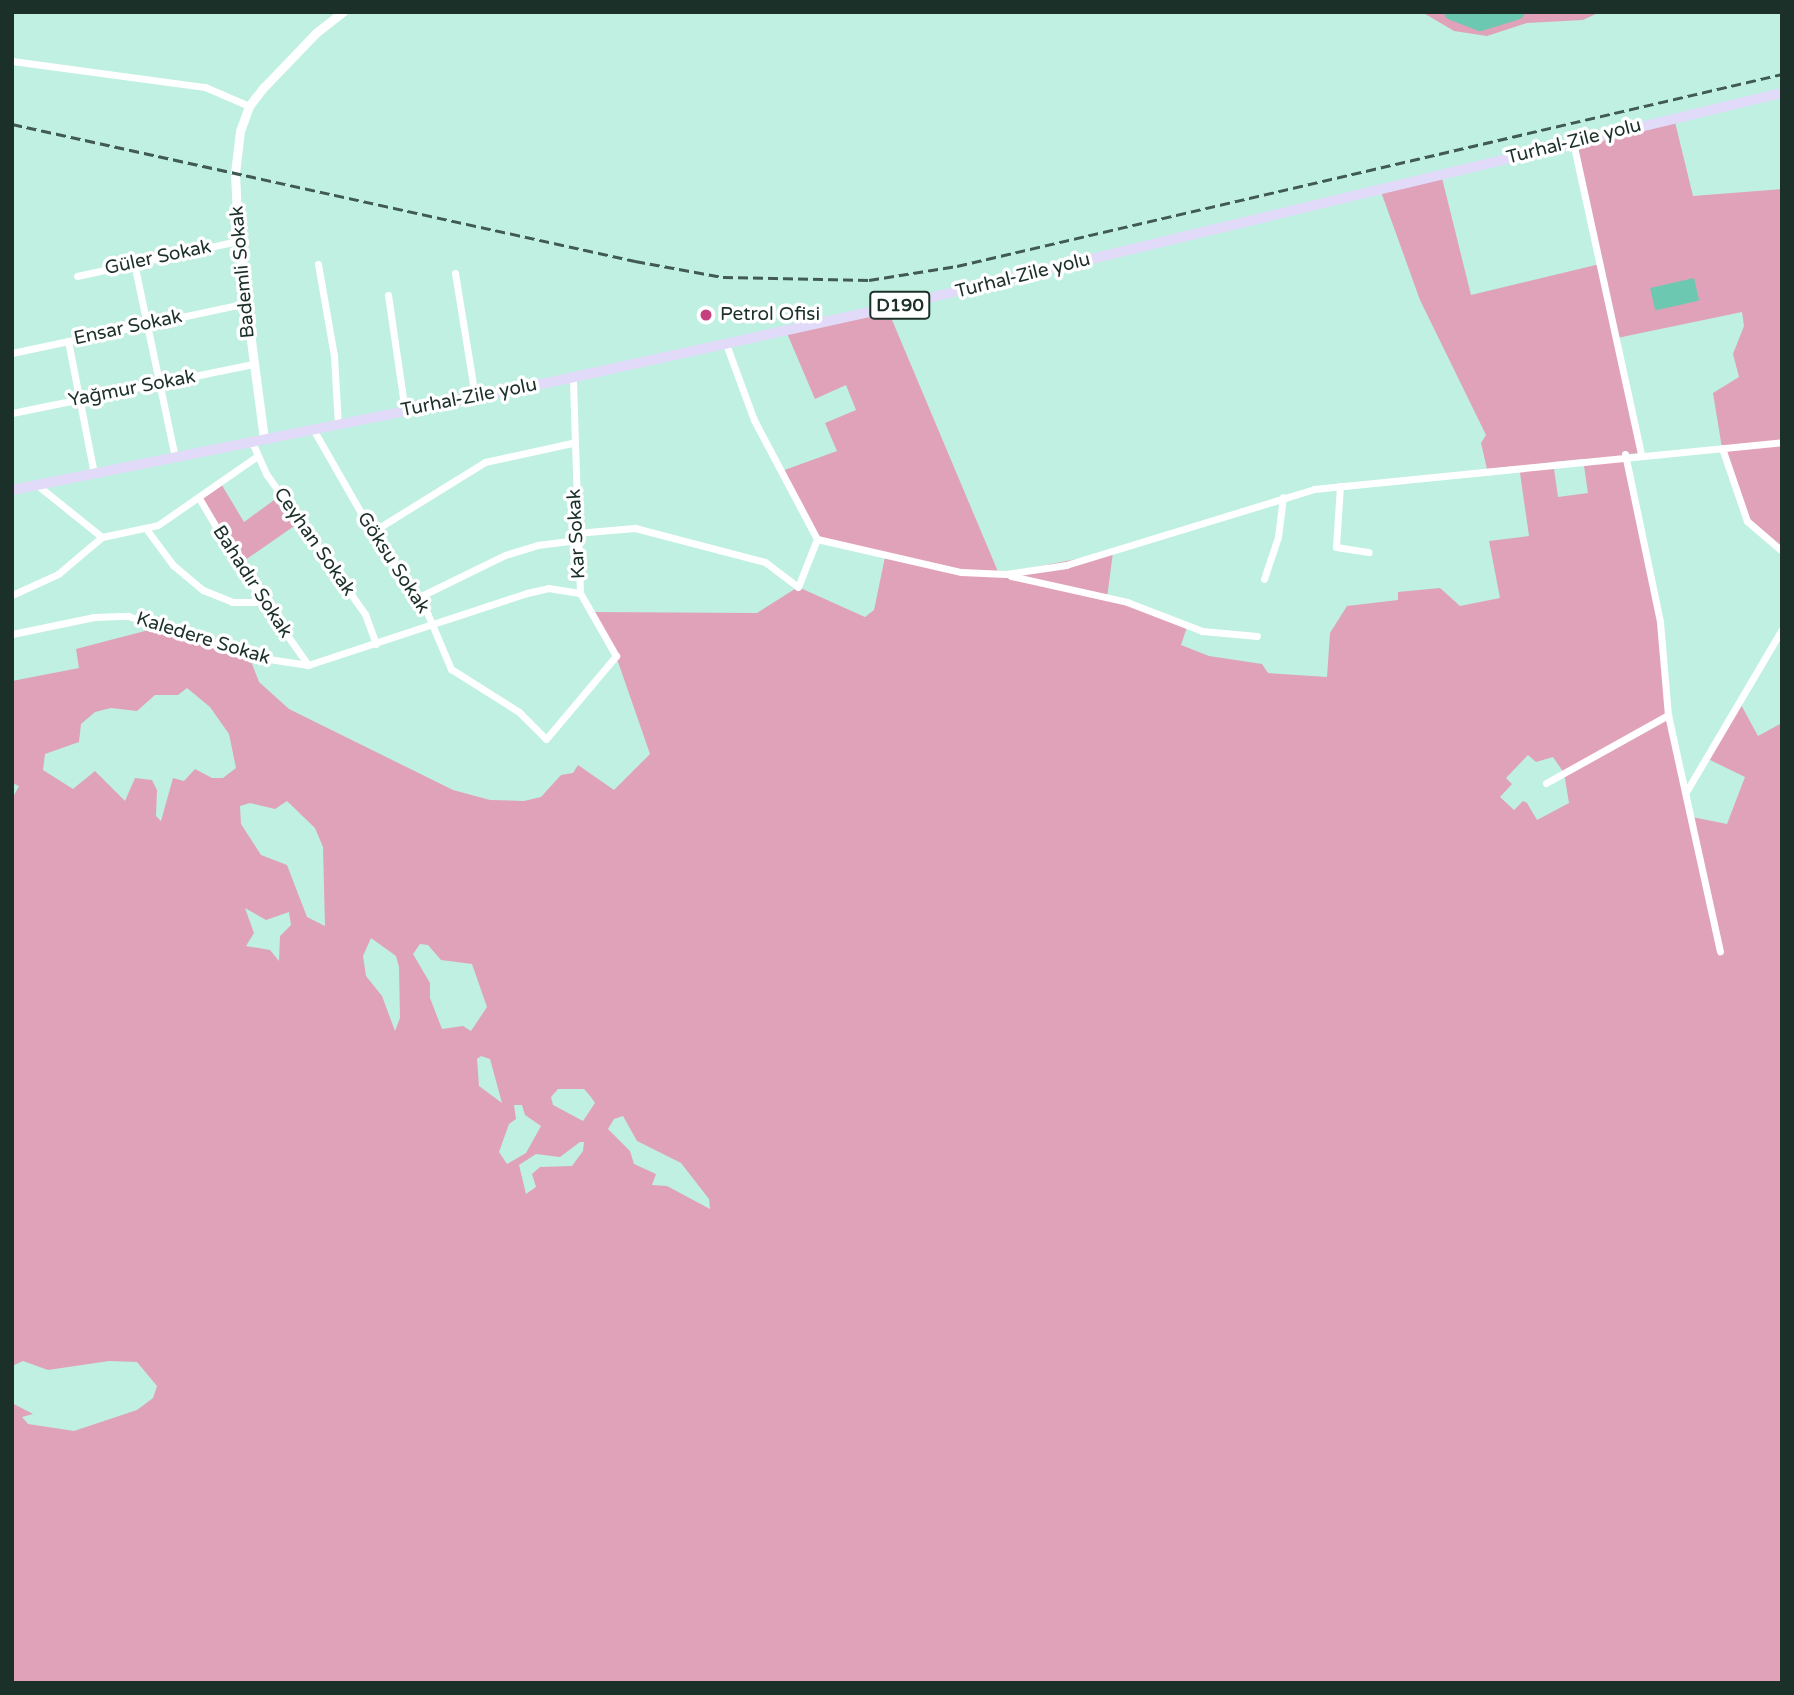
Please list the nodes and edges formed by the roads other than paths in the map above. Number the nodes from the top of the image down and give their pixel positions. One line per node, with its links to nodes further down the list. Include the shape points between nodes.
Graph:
1 (343, 12): 4 (street, via 317,32)
2 (12, 61): 4 (street, via 205,86)
3 (1782, 93): 5 (main road, Turhal-Zile yolu / D190)
4 (249, 106): 6 (street, Bademli Sokak, via 234,173)
5 (1573, 142): 15 (main road, Turhal-Zile yolu / D190); 31 (street)
6 (238, 241): 7 (street, Güler Sokak); 12 (street, Bademli Sokak)
7 (134, 263): 10 (street, Güler Sokak); 13 (street)
8 (318, 264): 24 (street, via 334,356)
9 (455, 273): 20 (street)
10 (78, 276)
11 (388, 296): 22 (street)
12 (243, 304): 13 (street, Ensar Sokak); 17 (street, Bademli Sokak)
13 (147, 324): 14 (street, Ensar Sokak); 19 (street)
14 (68, 341): 16 (street, Ensar Sokak); 21 (street)
15 (726, 344): 18 (main road, Turhal-Zile yolu / D190); 45 (street, via 754,420)
16 (12, 353)
17 (253, 364): 19 (street, Yağmur Sokak); 26 (street, Bademli Sokak)
18 (573, 377): 20 (main road, Turhal-Zile yolu / D190); 29 (street, Kar Sokak)
19 (160, 384): 21 (street, Yağmur Sokak); 33 (street)
20 (475, 397): 22 (main road, Turhal-Zile yolu / D190)
21 (80, 400): 23 (street, Yağmur Sokak); 35 (street)
22 (405, 411): 24 (main road, Turhal-Zile yolu / D190)
23 (12, 413)
24 (338, 425): 25 (main road, Turhal-Zile yolu / D190)
25 (313, 429): 26 (main road, Turhal-Zile yolu / D190); 42 (street, Göksu Sokak)
26 (264, 439): 27 (main road, Turhal-Zile yolu / D190)
27 (252, 442): 33 (main road, Turhal-Zile yolu / D190); 34 (street, Ceyhan Sokak)
28 (1782, 442): 30 (street)
29 (572, 443): 42 (street, via 485,462); 43 (street, Kar Sokak)
30 (1722, 448): 31 (street); 46 (street, via 1747,521)
31 (1641, 453): 32 (street)
32 (1625, 454): 37 (street); 60 (street, via 1660,622)
33 (175, 457): 35 (main road, Turhal-Zile yolu / D190)
34 (256, 457): 40 (street); 58 (street, Ceyhan Sokak, via 365,614)
35 (94, 473): 36 (main road, Turhal-Zile yolu / D190)
36 (37, 485): 38 (main road, Turhal-Zile yolu / D190); 44 (street)
37 (1340, 486): 39 (street); 47 (street, via 1336,547)
38 (12, 490)
39 (1283, 497): 48 (street, via 1138,546 1043,571); 49 (street, via 1282,522)
40 (199, 498): 41 (street); 53 (street, Bahadır Sokak)
41 (147, 530): 44 (street); 53 (street, via 173,565 203,590 232,601)
42 (372, 532): 52 (street, Göksu Sokak)
43 (576, 536): 45 (street, via 635,528 765,562 798,587); 50 (street, Kar Sokak); 52 (street, via 505,555)
44 (103, 537): 51 (street, via 58,574)
45 (817, 540): 48 (street, via 931,567)
46 (1782, 551)
47 (1369, 552)
48 (1006, 575): 57 (street, via 1127,602 1202,631)
49 (1264, 579)
50 (580, 593): 54 (street, Kaledere Sokak, via 548,588); 61 (street, Kar Sokak, via 616,656)
51 (12, 595)
52 (419, 597): 54 (street, Göksu Sokak)
53 (262, 602): 59 (street, Bahadır Sokak)
54 (431, 624): 58 (street, Kaledere Sokak); 61 (street, Göksu Sokak, via 451,669 519,712)
55 (1782, 629): 63 (street)
56 (12, 635): 59 (street, Kaledere Sokak, via 94,617 128,616 249,656)
57 (1257, 636)
58 (376, 643): 59 (street, Kaledere Sokak)
59 (308, 665)
60 (1668, 715): 62 (street); 63 (street)
61 (546, 739)
62 (1546, 783)
63 (1686, 792): 64 (street)
64 (1720, 951)

